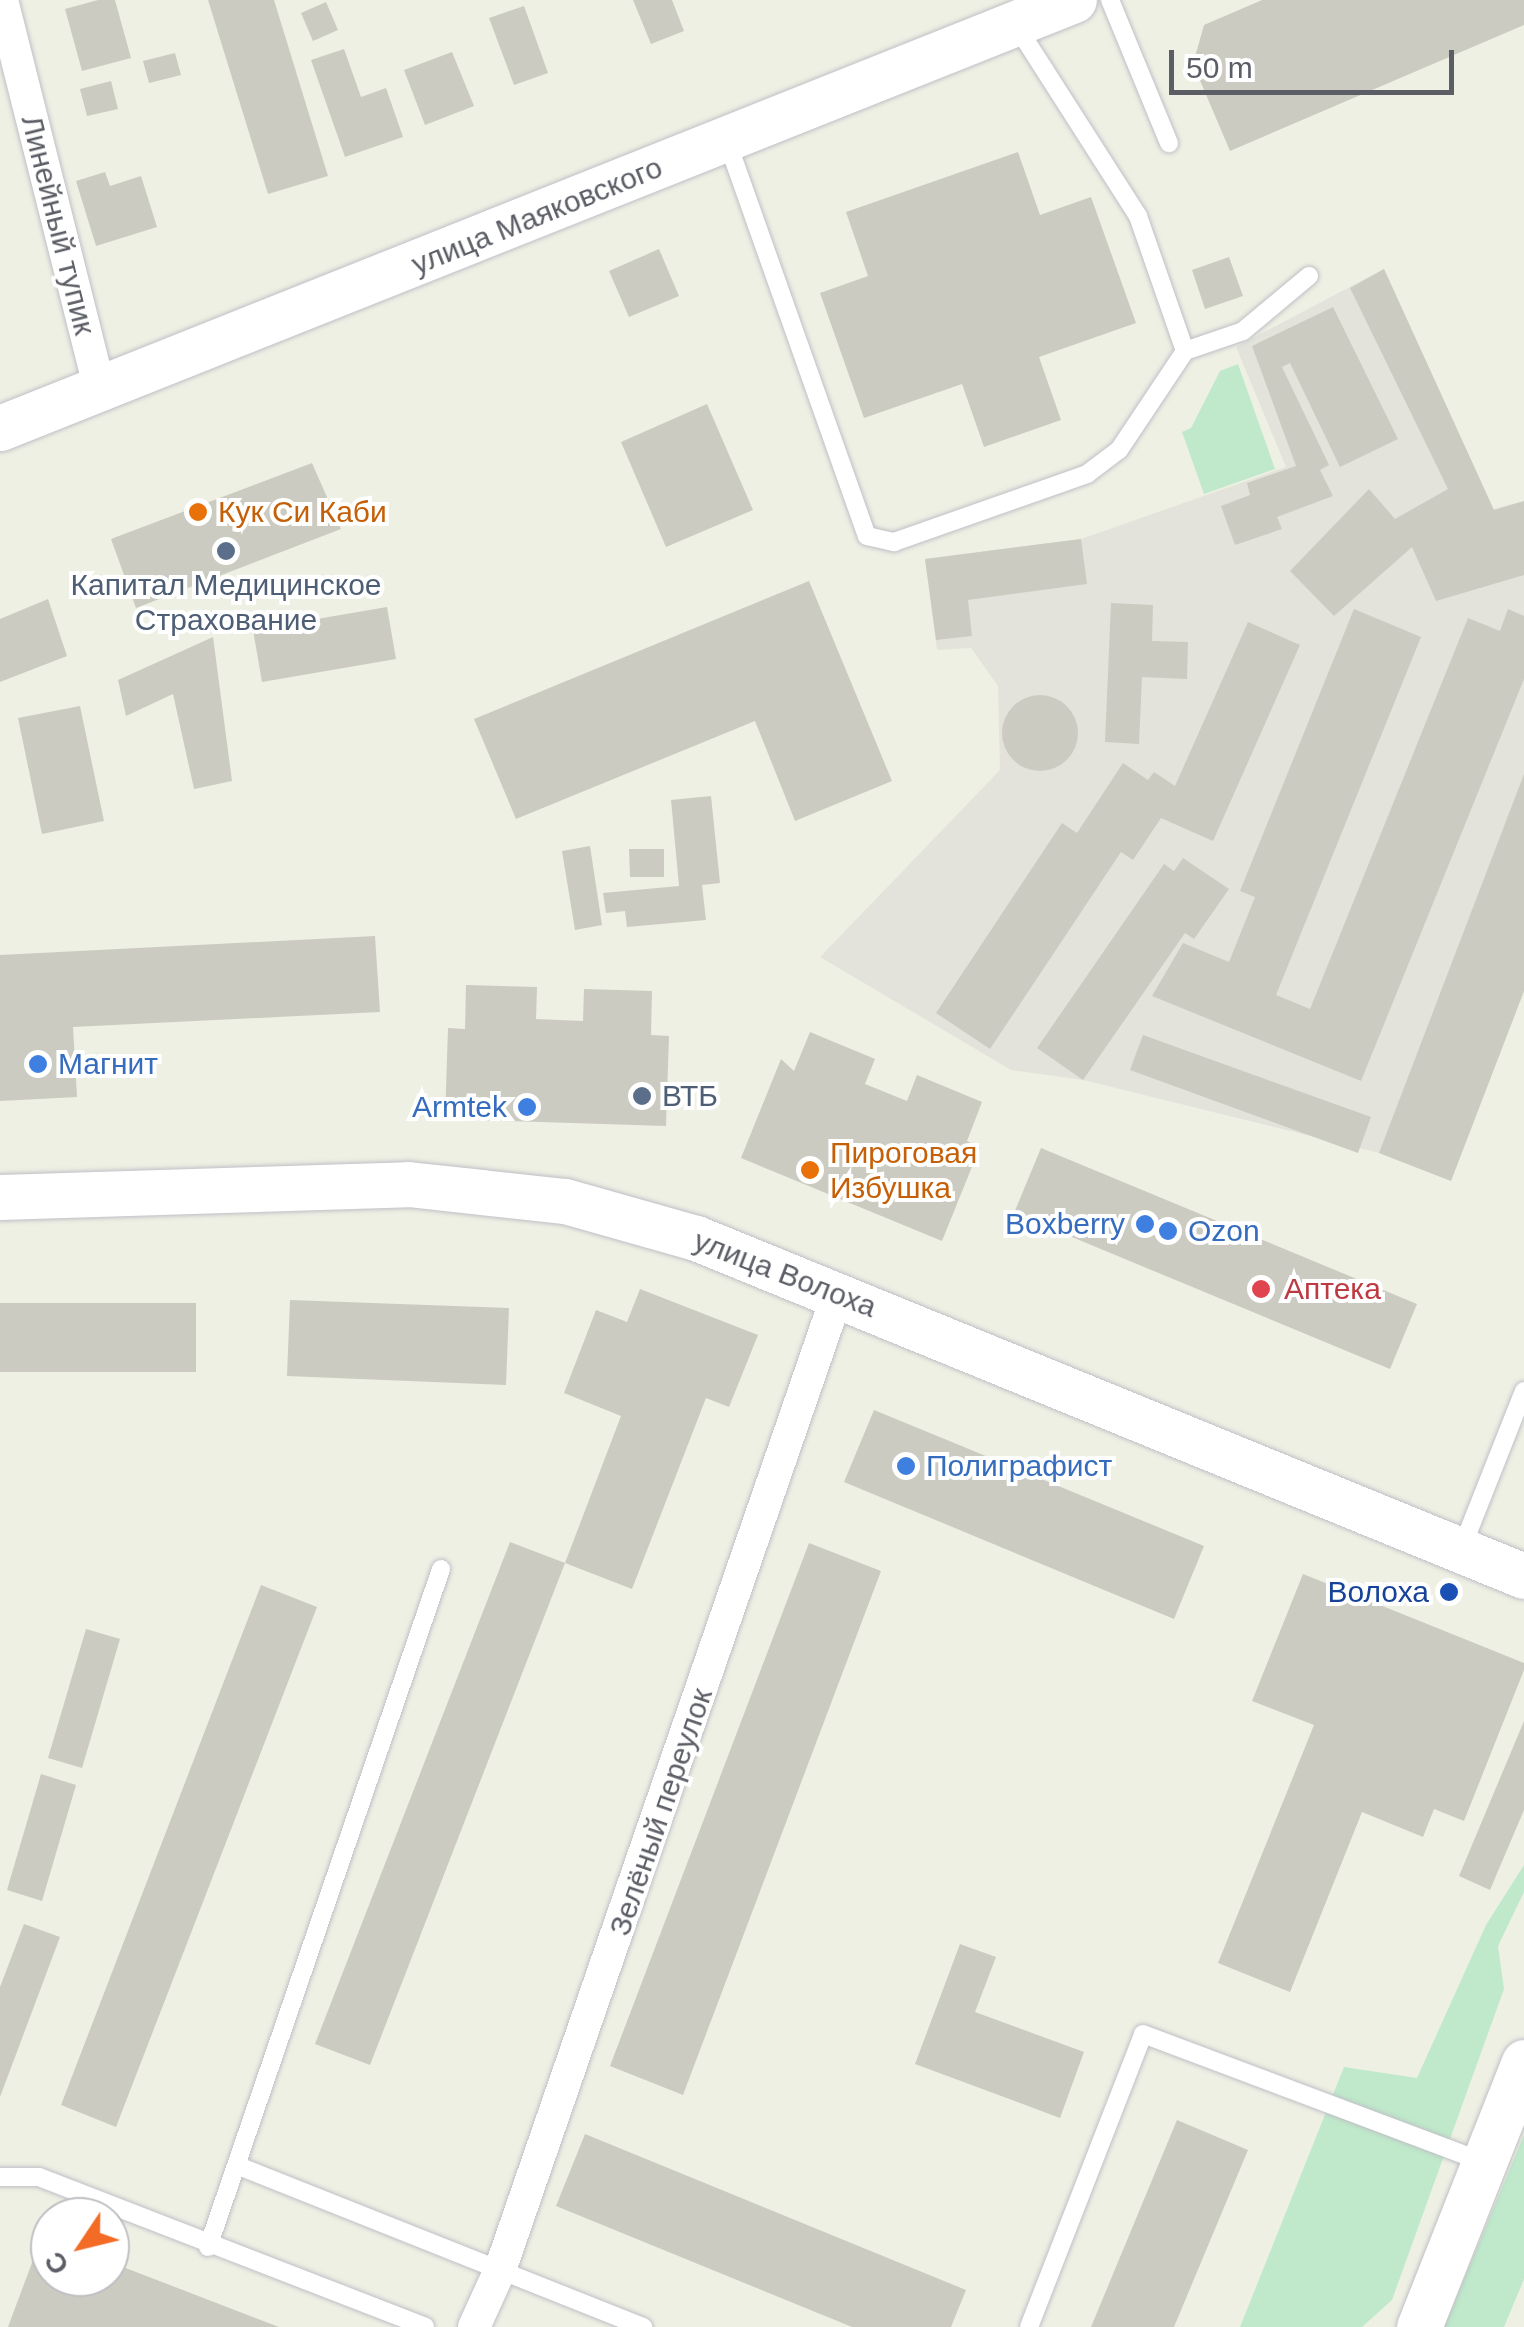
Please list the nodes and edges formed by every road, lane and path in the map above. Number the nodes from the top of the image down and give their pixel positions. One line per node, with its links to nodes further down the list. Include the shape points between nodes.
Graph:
1 (2, 0): 9 (street, Линейный тупик)
2 (1074, 0): 4 (street, улица Маяковского)
3 (1110, 0): 6 (lane)
4 (1015, 24): 5 (street, улица Маяковского); 8 (lane, via 1138,216)
5 (727, 140): 8 (lane, via 860,521 880,544 1105,465); 9 (street, улица Маяковского)
6 (1169, 142)
7 (1308, 276): 8 (lane, via 1243,331)
8 (1185, 352)
9 (100, 391): 10 (street, улица Маяковского)
10 (0, 428)
11 (0, 1198): 12 (street, улица Волоха, via 408,1184 565,1201 696,1238)
12 (838, 1293): 14 (street, улица Волоха); 22 (street, Зелёный переулок)
13 (1524, 1391): 14 (lane)
14 (1461, 1550): 16 (street, улица Волоха)
15 (442, 1568): 19 (lane)
16 (1524, 1576)
17 (1524, 2062): 18 (street)
18 (1485, 2162): 26 (lane, via 1144,2034); 27 (street)
19 (241, 2167): 21 (lane); 22 (lane)
20 (0, 2177): 21 (lane, via 39,2177)
21 (208, 2247): 23 (lane)
22 (500, 2270): 24 (street, Зелёный переулок); 25 (lane)
23 (425, 2327)
24 (474, 2327)
25 (643, 2327)
26 (1028, 2327)
27 (1418, 2327)

